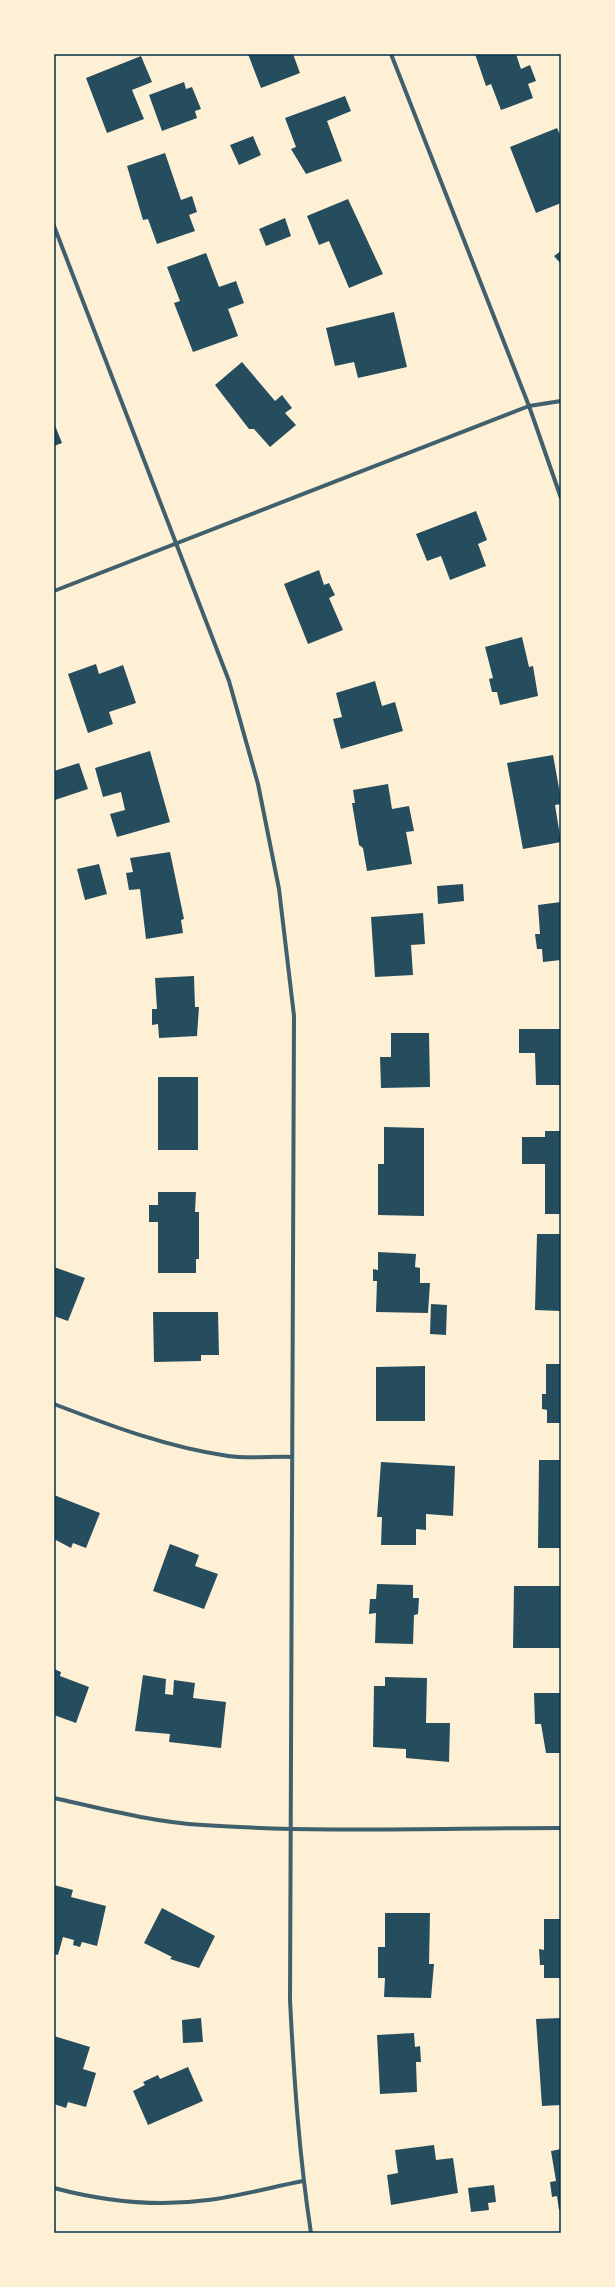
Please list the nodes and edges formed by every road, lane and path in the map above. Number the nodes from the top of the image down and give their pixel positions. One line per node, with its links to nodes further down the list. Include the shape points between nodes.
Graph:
1 (391, 54): 4 (street)
2 (54, 226): 6 (street)
3 (561, 401): 4 (street)
4 (529, 406): 5 (street); 6 (street)
5 (561, 498)
6 (178, 543): 7 (street); 9 (street, via 229,681 258,784 279,889 294,1016)
7 (54, 591)
8 (54, 1404): 9 (street, via 166,1444 230,1456)
9 (292, 1456): 11 (street)
10 (54, 1798): 11 (street, via 126,1814 202,1825)
11 (292, 1828): 12 (street); 13 (street, via 290,2000 295,2108)
12 (561, 1828)
13 (303, 2181): 14 (street, via 207,2200 148,2202 75,2194); 15 (street)
14 (54, 2188)
15 (311, 2233)

